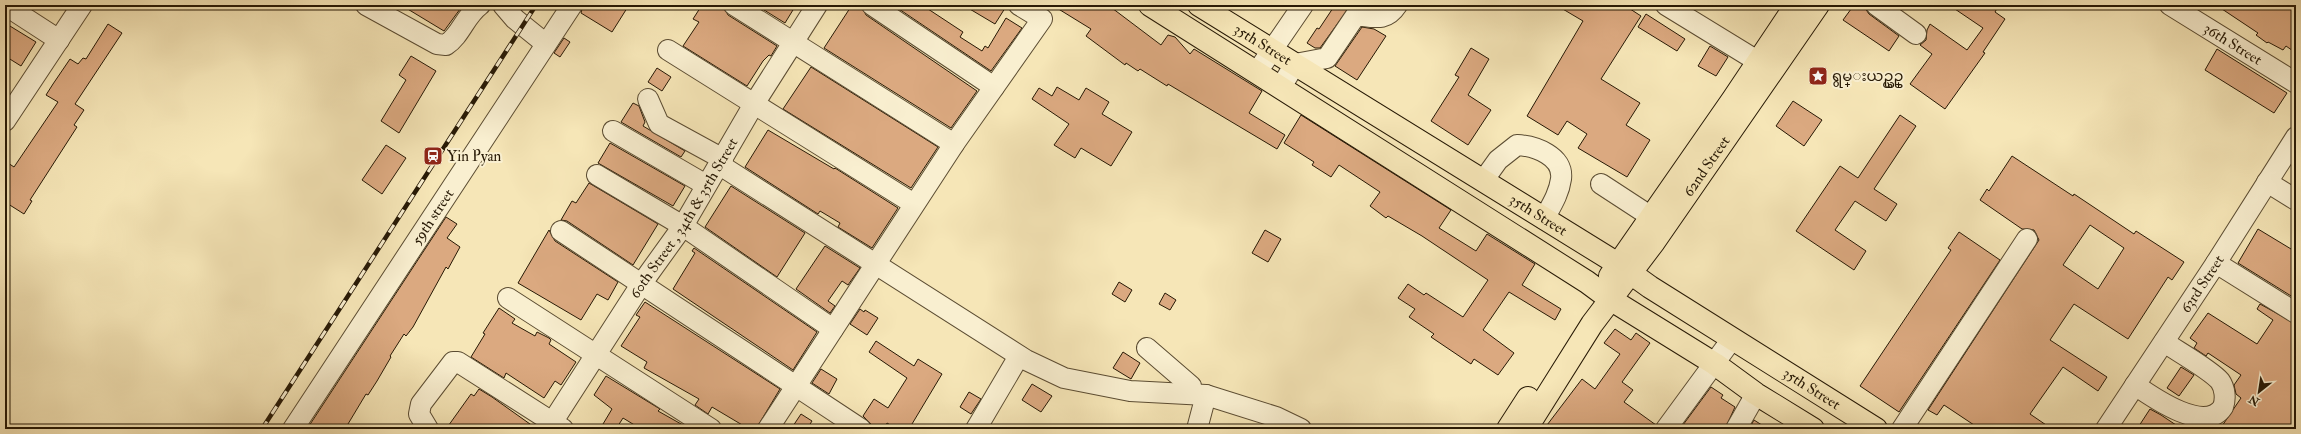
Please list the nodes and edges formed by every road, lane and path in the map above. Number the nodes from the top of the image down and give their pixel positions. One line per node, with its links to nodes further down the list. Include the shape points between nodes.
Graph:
1 (5, 5): 21 (street)
2 (82, 5): 21 (street)
3 (366, 5): 4 (street, via 437,44 446,45 453,40 474,9)
4 (480, 5)
5 (503, 5): 23 (street, via 515,19)
6 (572, 5): 23 (street, 59th street)
7 (734, 5): 22 (street)
8 (817, 5): 22 (street, 60th Street , 34th & 35th Street)
9 (872, 5): 30 (street)
10 (1019, 5): 30 (street, via 1042,19)
11 (1150, 5): 28 (main road, 35th Street)
12 (1303, 5): 25 (street)
13 (1397, 5): 26 (street, via 1392,13 1382,18 1356,15 1326,58)
14 (1666, 5): 27 (street)
15 (1796, 5): 27 (main road, 62nd Street)
16 (1818, 5): 27 (main road, 62nd Street)
17 (1876, 5): 20 (street)
18 (2170, 5): 29 (street, 36th Street)
19 (1202, 6): 25 (main road, 35th Street)
20 (1916, 34)
21 (59, 40): 34 (street)
22 (793, 43): 33 (street, 60th Street , 34th & 35th Street); 37 (street)
23 (546, 44): 71 (street, 59th street)
24 (668, 50): 33 (street)
25 (1272, 50): 26 (main road, 35th Street); 28 (street)
26 (1295, 64): 31 (street); 40 (main road, 35th Street)
27 (1765, 66): 46 (main road, 62nd Street, via 1733,99); 53 (main road, 62nd Street)
28 (1257, 72): 31 (main road, 35th Street)
29 (2296, 83)
30 (994, 87): 37 (street)
31 (1281, 87): 55 (main road, 35th Street)
32 (648, 99): 38 (street, via 658,124)
33 (754, 104): 38 (street, 60th Street , 34th & 35th Street); 45 (street)
34 (5, 121)
35 (613, 131): 43 (street)
36 (2296, 137): 41 (street, 63rd Street)
37 (954, 144): 45 (street)
38 (721, 162): 43 (street, 60th Street , 34th & 35th Street); 52 (street)
39 (597, 175): 48 (street)
40 (1483, 181): 47 (main road, 35th Street); 47 (street, via 1498,160 1517,145 1540,149 1558,166 1562,178 1557,196)
41 (2267, 182): 44 (street); 51 (street, 63rd Street)
42 (1601, 184): 46 (street)
43 (706, 185): 48 (street, 60th Street , 34th & 35th Street)
44 (2296, 200)
45 (914, 204): 52 (street)
46 (1650, 216): 53 (main road, 62nd Street)
47 (1544, 219): 53 (main road, 35th Street)
48 (682, 226): 54 (street, 60th Street , 34th & 35th Street); 59 (street)
49 (560, 230): 54 (street)
50 (2027, 239): 85 (street)
51 (2216, 263): 57 (street); 61 (street, 63rd Street)
52 (876, 265): 59 (street); 64 (street)
53 (1624, 269): 55 (main road, 62nd Street); 60 (main road, 35th Street)
54 (642, 283): 63 (street, 60th Street , 34th & 35th Street); 67 (street)
55 (1605, 295): 58 (main road, 62nd Street); 65 (main road, 35th Street)
56 (508, 298): 63 (street)
57 (2296, 313)
58 (1588, 319): 79 (main road); 80 (main road)
59 (833, 329): 67 (street)
60 (1732, 338): 65 (street); 84 (main road, 35th Street)
61 (2164, 342): 66 (street, 63rd Street); 66 (street, via 2220,381 2226,396 2221,412 2215,418 2197,423 2185,419)
62 (1147, 348): 68 (street)
63 (596, 355): 70 (street, 60th Street , 34th & 35th Street); 73 (street)
64 (1019, 356): 68 (street, via 1064,378 1130,391); 76 (street)
65 (1715, 364): 69 (main road, 35th Street); 81 (street)
66 (2135, 385): 86 (street, 63rd Street)
67 (795, 387): 74 (street); 75 (street)
68 (1199, 391): 77 (street); 78 (street, via 1276,417)
69 (1756, 394): 82 (street); 83 (main road, 35th Street)
70 (554, 427): 72 (street, via 458,362 453,362 421,404 419,414)
71 (293, 429)
72 (428, 429)
73 (712, 429)
74 (768, 429)
75 (861, 429)
76 (976, 429)
77 (1197, 429)
78 (1301, 429)
79 (1508, 429)
80 (1526, 429)
81 (1666, 429)
82 (1736, 429)
83 (1813, 429)
84 (1876, 429)
85 (1902, 429)
86 (2106, 429)

